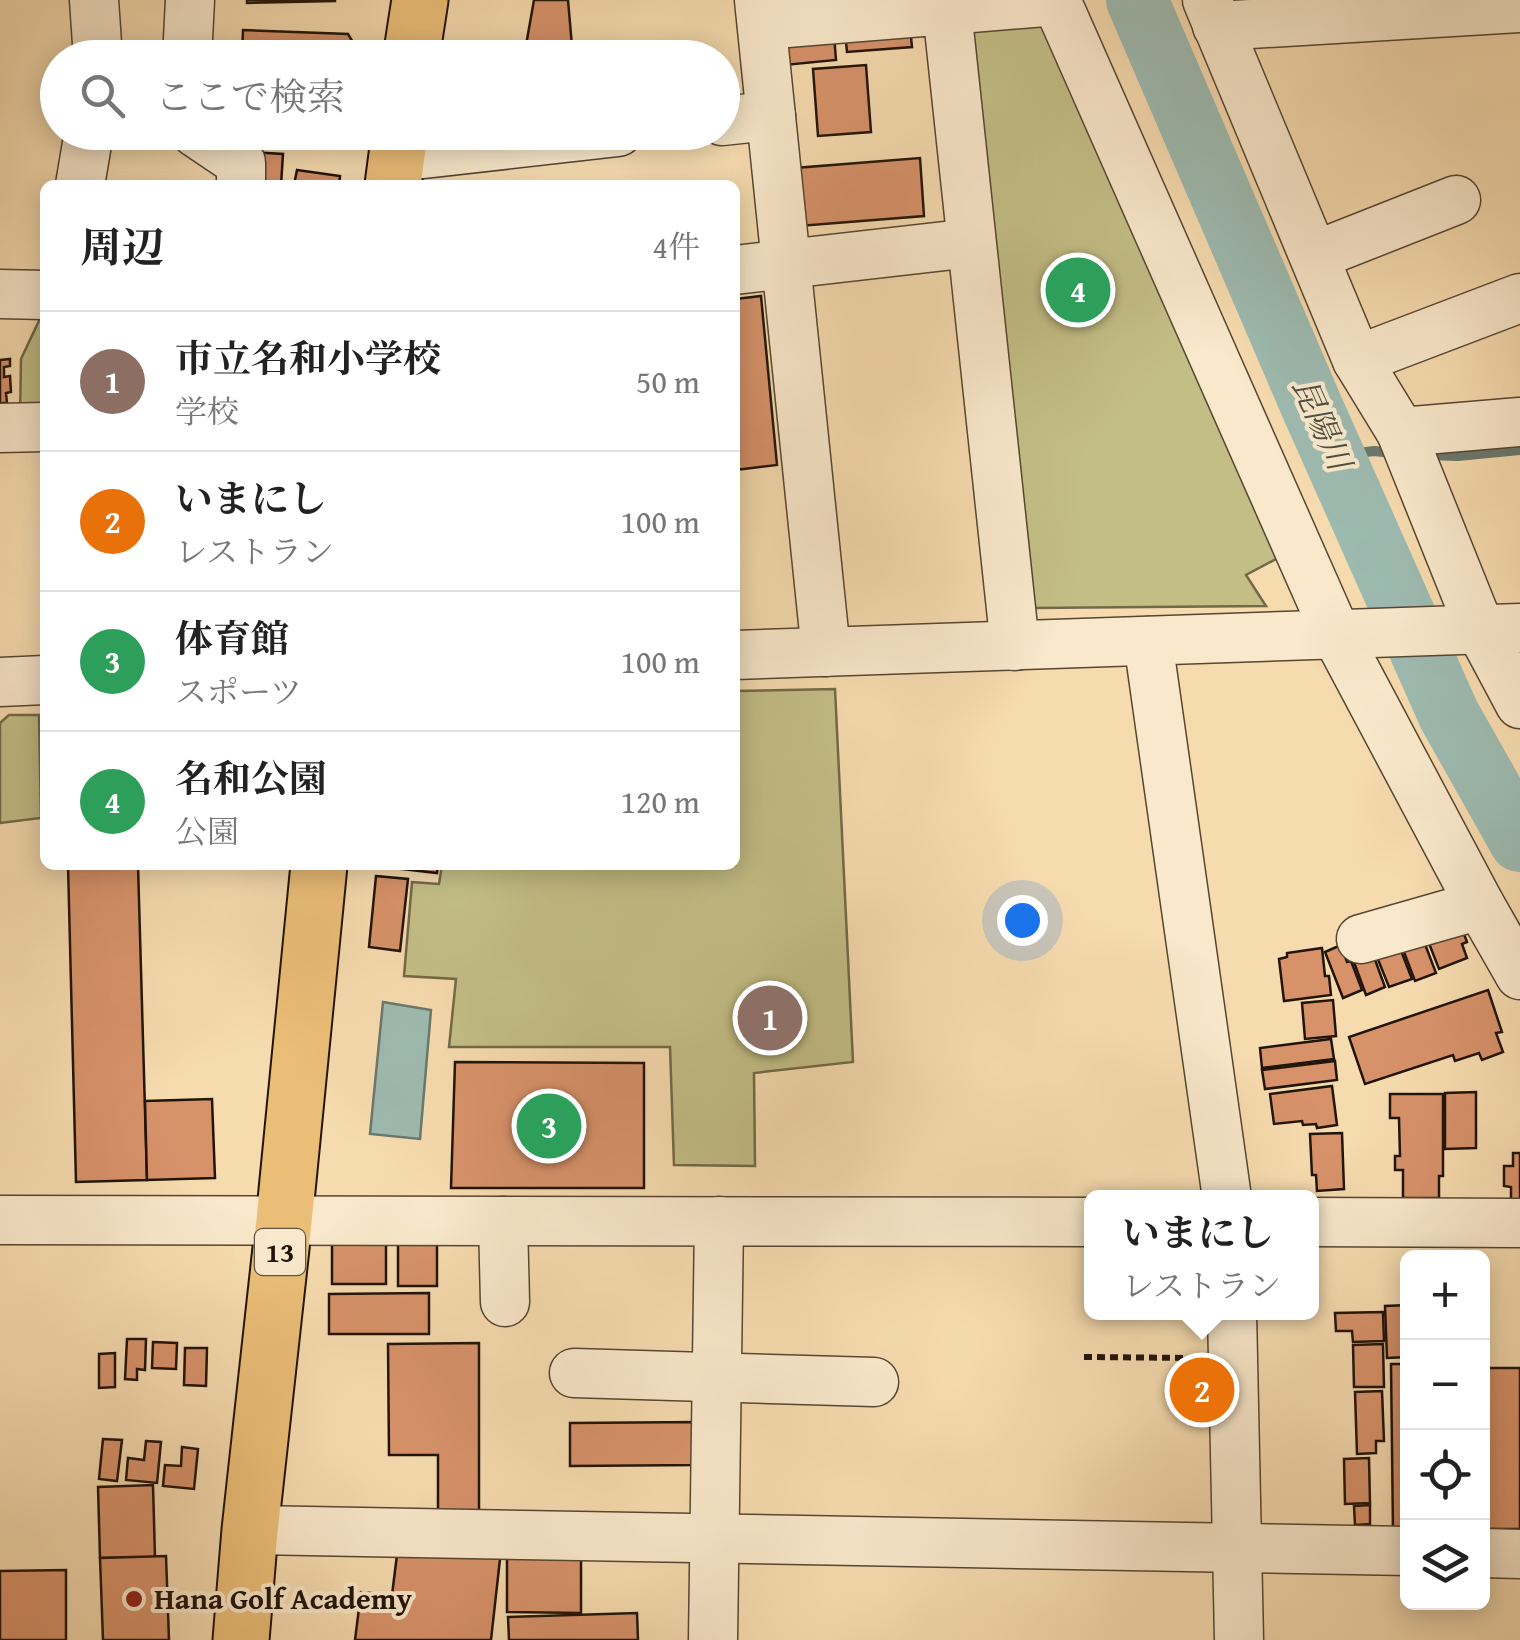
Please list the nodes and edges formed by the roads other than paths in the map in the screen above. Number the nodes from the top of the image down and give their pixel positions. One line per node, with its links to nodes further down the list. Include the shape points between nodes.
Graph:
1 (94, 0): 9 (street)
2 (190, 0): 10 (street)
3 (420, 0): 11 (main road)
4 (1056, 0): 6 (street); 34 (street)
5 (1520, 8): 8 (street)
6 (947, 10): 7 (street); 21 (street)
7 (761, 13): 12 (street)
8 (1212, 13): 22 (street)
9 (97, 40)
10 (188, 40)
11 (414, 40)
12 (771, 116): 13 (street); 23 (street)
13 (740, 119)
14 (86, 150): 18 (street)
15 (222, 150): 19 (street, via 241,163)
16 (465, 150): 17 (street)
17 (397, 158)
18 (81, 180)
19 (241, 180)
20 (1456, 200): 22 (street)
21 (971, 244): 23 (street); 36 (street)
22 (1314, 256): 28 (street)
23 (785, 264): 24 (street); 37 (street)
24 (740, 269)
25 (0, 294): 26 (street)
26 (40, 295)
27 (1520, 298): 28 (street)
28 (1358, 360): 32 (street)
29 (1520, 422): 32 (street)
30 (40, 427): 31 (street)
31 (0, 428)
32 (1406, 446): 33 (street)
33 (1487, 629): 34 (street); 41 (street)
34 (1354, 634): 35 (street); 43 (street)
35 (1148, 642): 36 (street); 46 (street)
36 (1016, 646): 37 (street)
37 (826, 652): 38 (street)
38 (740, 655)
39 (40, 680): 40 (street)
40 (0, 682)
41 (1520, 704)
42 (319, 870): 49 (main road, 13)
43 (1480, 905): 44 (street); 45 (street)
44 (1361, 939)
45 (1520, 975)
46 (1225, 1190)
47 (0, 1191): 48 (street)
48 (1, 1220): 49 (street)
49 (284, 1221): 50 (street); 60 (main road, 13)
50 (503, 1221): 51 (street); 55 (street)
51 (719, 1221): 52 (street); 58 (street)
52 (1084, 1222)
53 (1319, 1222): 54 (street)
54 (1520, 1223)
55 (505, 1302)
56 (1232, 1335): 62 (street)
57 (574, 1374): 58 (street)
58 (716, 1376): 59 (street); 61 (street)
59 (874, 1382)
60 (250, 1530): 61 (street); 66 (main road, 13)
61 (714, 1539): 62 (street); 67 (street)
62 (1238, 1547): 63 (street); 68 (street)
63 (1400, 1552)
64 (1490, 1553): 65 (street)
65 (1520, 1554)
66 (240, 1640)
67 (713, 1640)
68 (1239, 1640)

